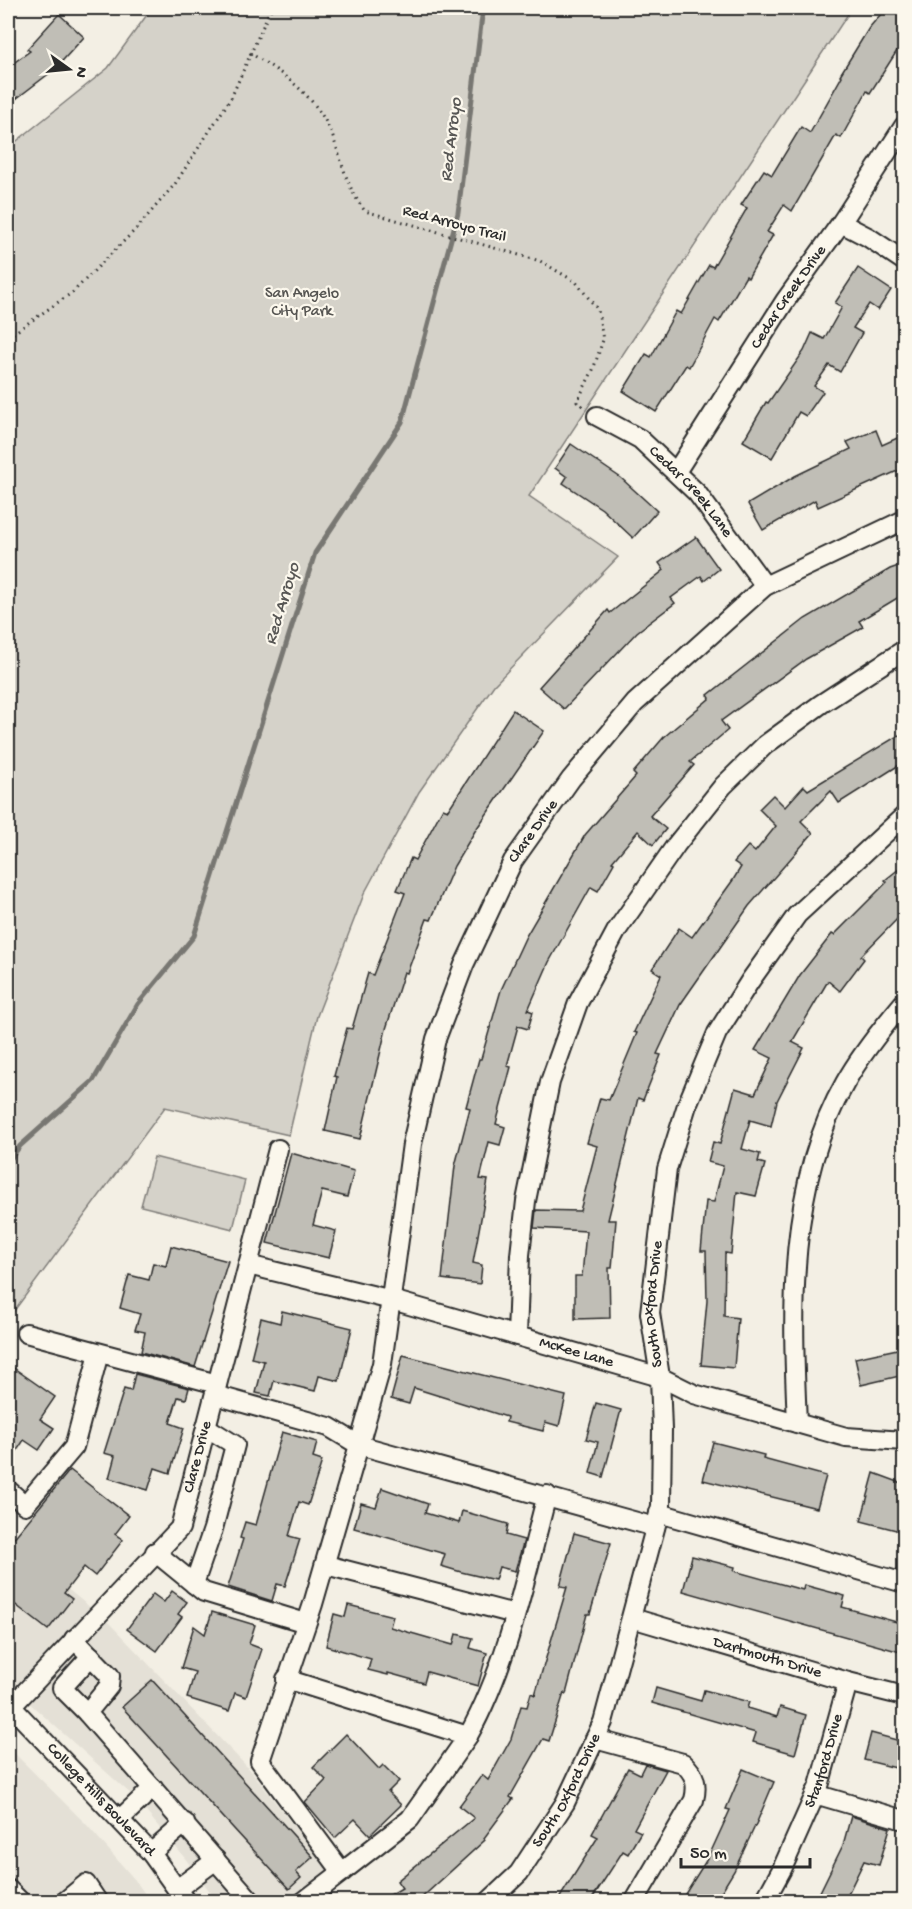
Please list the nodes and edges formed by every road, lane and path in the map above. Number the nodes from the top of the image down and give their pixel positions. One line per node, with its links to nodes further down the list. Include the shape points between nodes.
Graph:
1 (272, 8): 2 (path)
2 (250, 53): 6 (path, via 231,98 175,184 73,292); 7 (path, Red Arroyo Trail, via 308,94 329,129 353,195 365,211 540,261 576,282 598,310 603,340 577,402)
3 (904, 126): 4 (street, Cedar Creek Drive)
4 (841, 223): 5 (street); 8 (street, Cedar Creek Drive, via 785,302)
5 (904, 261)
6 (8, 337)
7 (597, 416): 8 (street, Cedar Creek Lane, via 640,440)
8 (676, 472): 10 (street, Cedar Creek Lane, via 721,523)
9 (904, 520): 10 (street, Clare Drive)
10 (765, 586): 16 (street, Clare Drive, via 635,703 571,779 513,861 464,965 436,1040 412,1144)
11 (904, 650): 18 (street, via 821,704 756,753 723,786 676,845 617,930 578,1003 550,1082 526,1201)
12 (904, 816): 20 (street, South Oxford Drive, via 797,915 717,1033 687,1105 667,1169 650,1313)
13 (904, 1002): 22 (street, via 844,1083 821,1139 805,1197 797,1245 793,1329)
14 (278, 1149): 15 (street, Clare Drive)
15 (248, 1265): 16 (street, McKee Lane); 21 (street, Clare Drive)
16 (392, 1300): 18 (street, McKee Lane); 25 (street, Clare Drive, via 382,1364)
17 (26, 1333): 19 (street)
18 (518, 1336): 20 (street, McKee Lane)
19 (99, 1353): 21 (street); 26 (street, via 74,1447 25,1505)
20 (660, 1377): 22 (street, McKee Lane, via 694,1394); 28 (street, South Oxford Drive, via 662,1430)
21 (216, 1389): 23 (street, Clare Drive); 25 (street, via 329,1428)
22 (797, 1423): 24 (street, McKee Lane, via 846,1437)
23 (206, 1427): 29 (street, Clare Drive, via 180,1528); 32 (street, via 235,1445)
24 (904, 1442)
25 (359, 1445): 27 (street); 30 (street, Clare Drive)
26 (8, 1490)
27 (547, 1495): 28 (street); 33 (street)
28 (657, 1520): 31 (street); 34 (street, South Oxford Drive)
29 (155, 1552): 32 (street); 36 (street, Clare Drive)
30 (326, 1565): 33 (street); 35 (street, Clare Drive)
31 (904, 1583)
32 (194, 1584): 35 (street, via 204,1592)
33 (515, 1614): 43 (street, via 489,1699)
34 (632, 1618): 39 (street, Dartmouth Drive); 44 (street, South Oxford Drive)
35 (306, 1623): 38 (street, Clare Drive)
36 (74, 1639): 37 (street); 41 (street, Clare Drive)
37 (91, 1656): 42 (street, via 110,1676 109,1686); 42 (street, via 62,1688)
38 (286, 1679): 43 (street); 52 (street, Clare Drive, via 260,1761)
39 (848, 1682): 40 (street, Dartmouth Drive); 46 (street, Stanford Drive)
40 (904, 1696)
41 (10, 1705): 47 (street, College Hills Boulevard)
42 (87, 1713): 45 (street)
43 (468, 1736): 52 (street, via 410,1819)
44 (595, 1739): 60 (street, South Oxford Drive, via 565,1803 519,1873); 61 (street, via 683,1763 695,1780 694,1800)
45 (153, 1788): 47 (street); 49 (street)
46 (815, 1794): 48 (street); 62 (street, Stanford Drive)
47 (120, 1819): 50 (street, College Hills Boulevard)
48 (904, 1820)
49 (185, 1824): 50 (street); 51 (street)
50 (151, 1853): 54 (street, College Hills Boulevard)
51 (216, 1860): 54 (street); 55 (street)
52 (342, 1872): 59 (street)
53 (8, 1889): 56 (street)
54 (182, 1895)
55 (242, 1898)
56 (21, 1902)
57 (64, 1902): 58 (street, via 86,1884)
58 (98, 1902)
59 (303, 1902)
60 (489, 1902)
61 (634, 1902)
62 (764, 1902)

